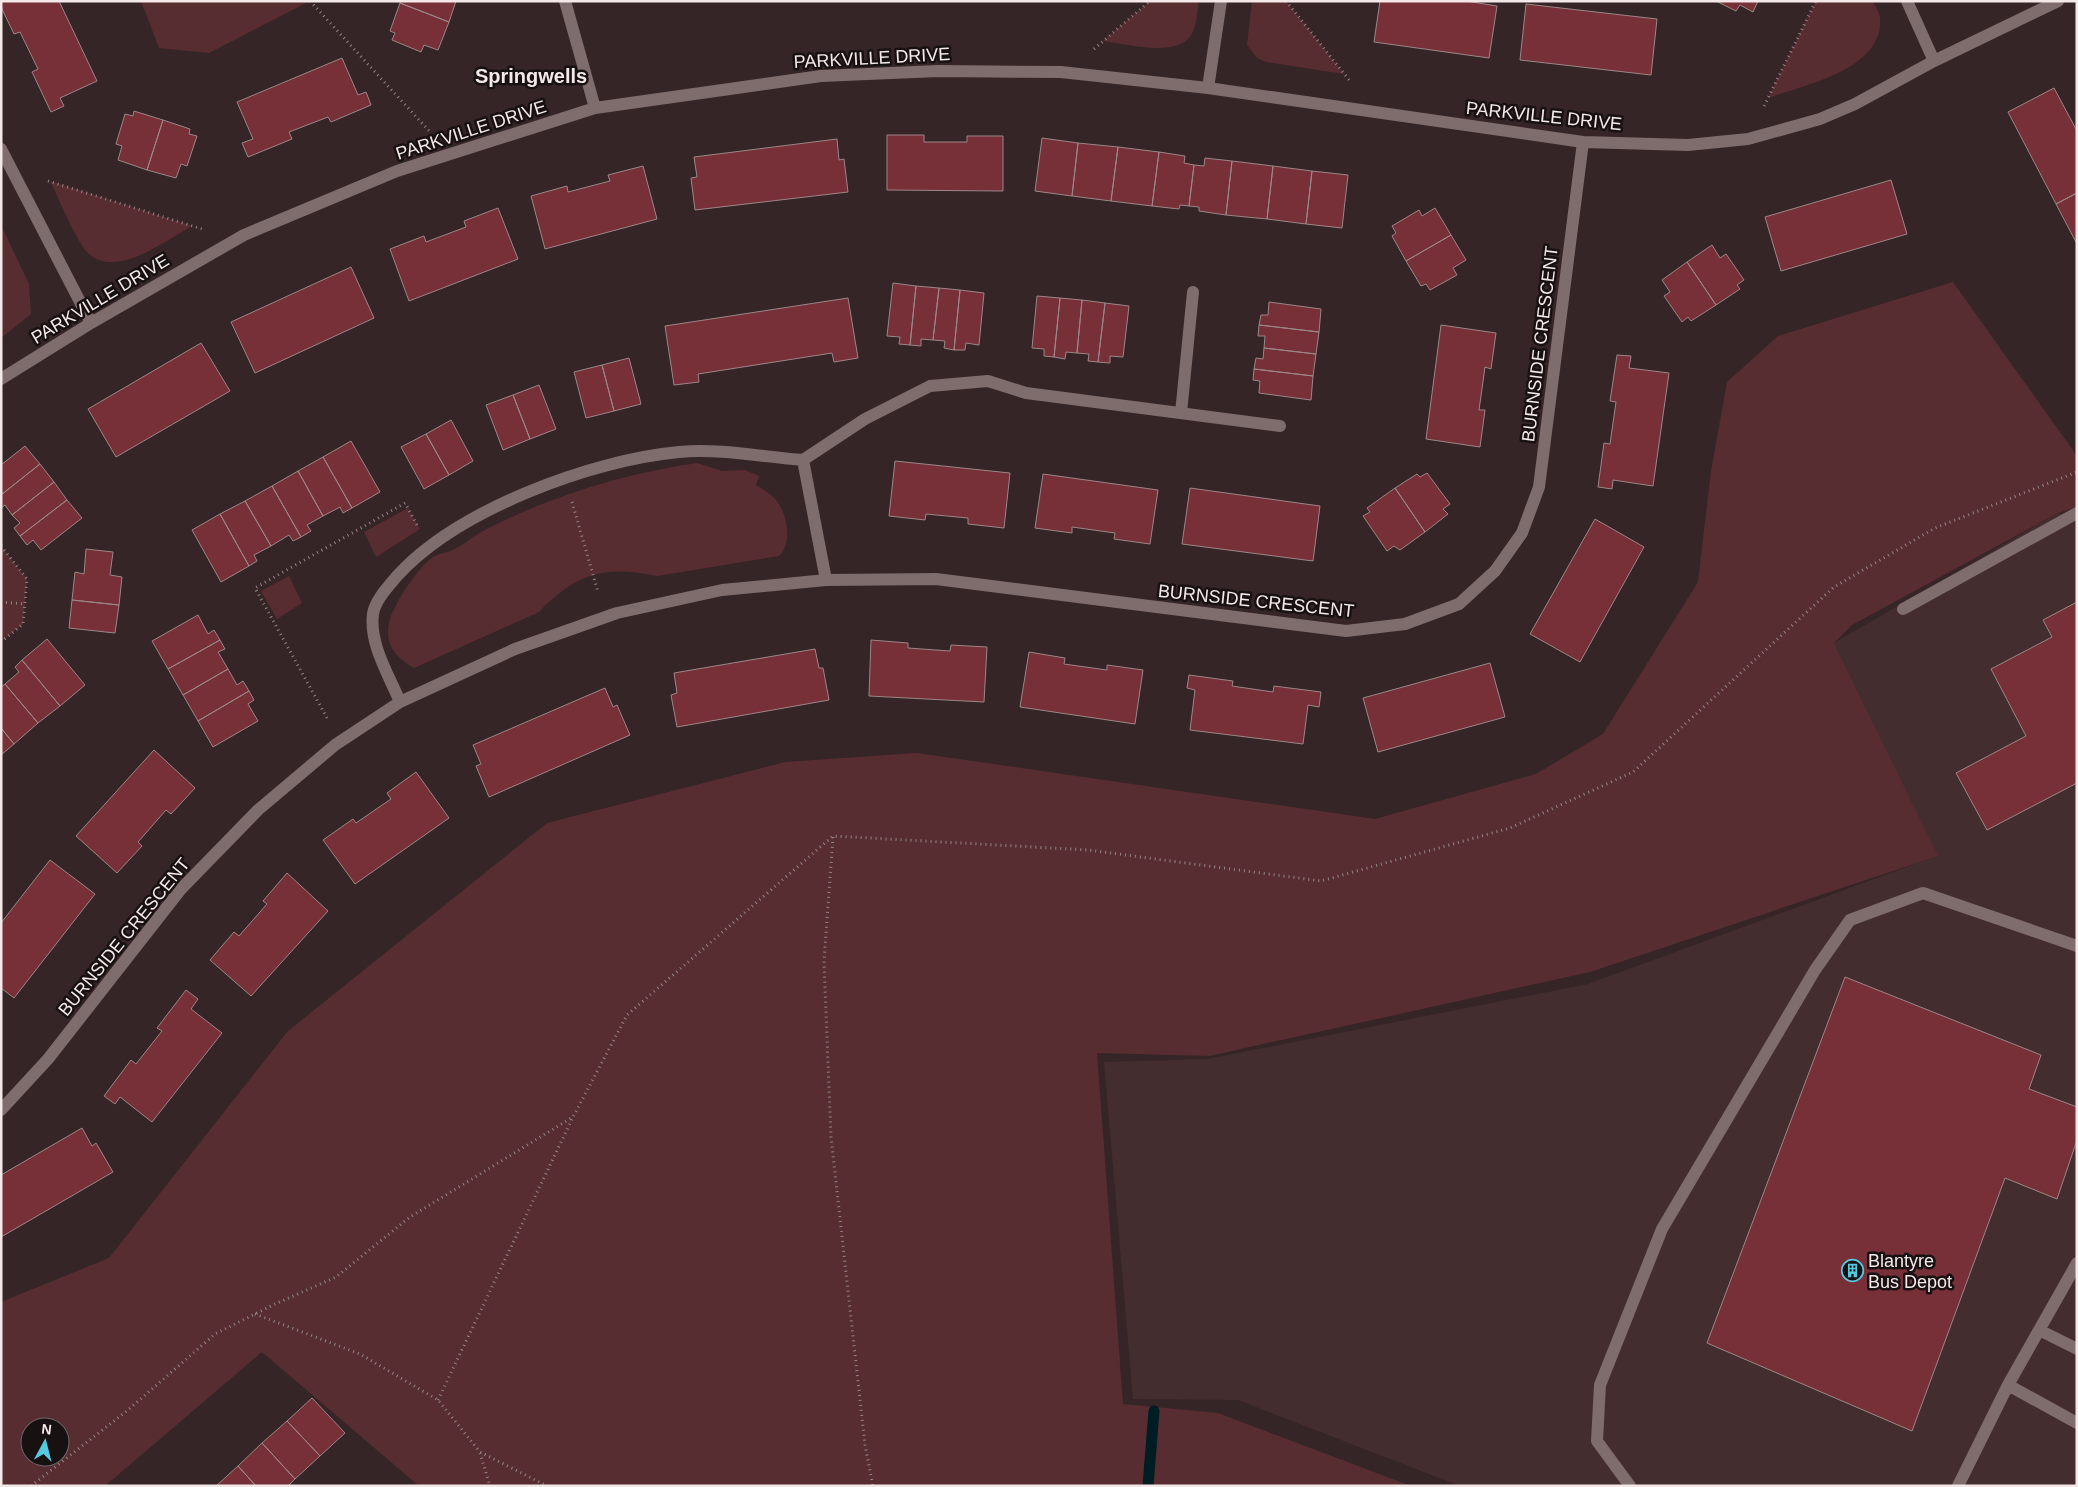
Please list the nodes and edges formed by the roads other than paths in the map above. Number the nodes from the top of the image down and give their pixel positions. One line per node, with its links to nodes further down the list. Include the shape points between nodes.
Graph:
1 (565, 1): 7 (street)
2 (1221, 1): 6 (street)
3 (1907, 1): 5 (street)
4 (2058, 1): 5 (street, PARKVILLE DRIVE)
5 (1934, 61): 8 (street, PARKVILLE DRIVE, via 1856,104 1820,119 1748,139 1688,145)
6 (1208, 88): 7 (street, PARKVILLE DRIVE, via 1067,72 938,71 820,76); 8 (street, PARKVILLE DRIVE)
7 (596, 108): 11 (street, PARKVILLE DRIVE, via 397,171 236,240)
8 (1583, 142): 17 (street, BURNSIDE CRESCENT, via 1539,487 1522,533 1495,572 1459,604 1405,624 1346,631 936,579)
9 (1, 149): 11 (street)
10 (1193, 292): 13 (street)
11 (91, 323): 12 (street, PARKVILLE DRIVE)
12 (1, 379)
13 (1180, 413): 14 (street); 15 (street, via 1026,393 988,381 930,386 865,419)
14 (1280, 426)
15 (803, 460): 17 (street); 19 (street, via 680,451 616,463 564,478 446,534 411,561 386,588 373,612 372,637)
16 (2077, 513): 18 (street)
17 (826, 580): 19 (street, BURNSIDE CRESCENT, via 722,590 606,617 515,649)
18 (1904, 609)
19 (400, 702): 21 (street, BURNSIDE CRESCENT, via 340,741 258,810 181,889 48,1059)
20 (2077, 946): 27 (street, via 1923,893 1850,920 1815,970 1662,1228 1600,1385 1597,1441)
21 (1, 1110)
22 (2077, 1263): 23 (street)
23 (2039, 1330): 24 (street); 25 (street)
24 (2077, 1350)
25 (2008, 1385): 26 (street); 28 (street)
26 (2077, 1423)
27 (1630, 1486)
28 (1958, 1486)

